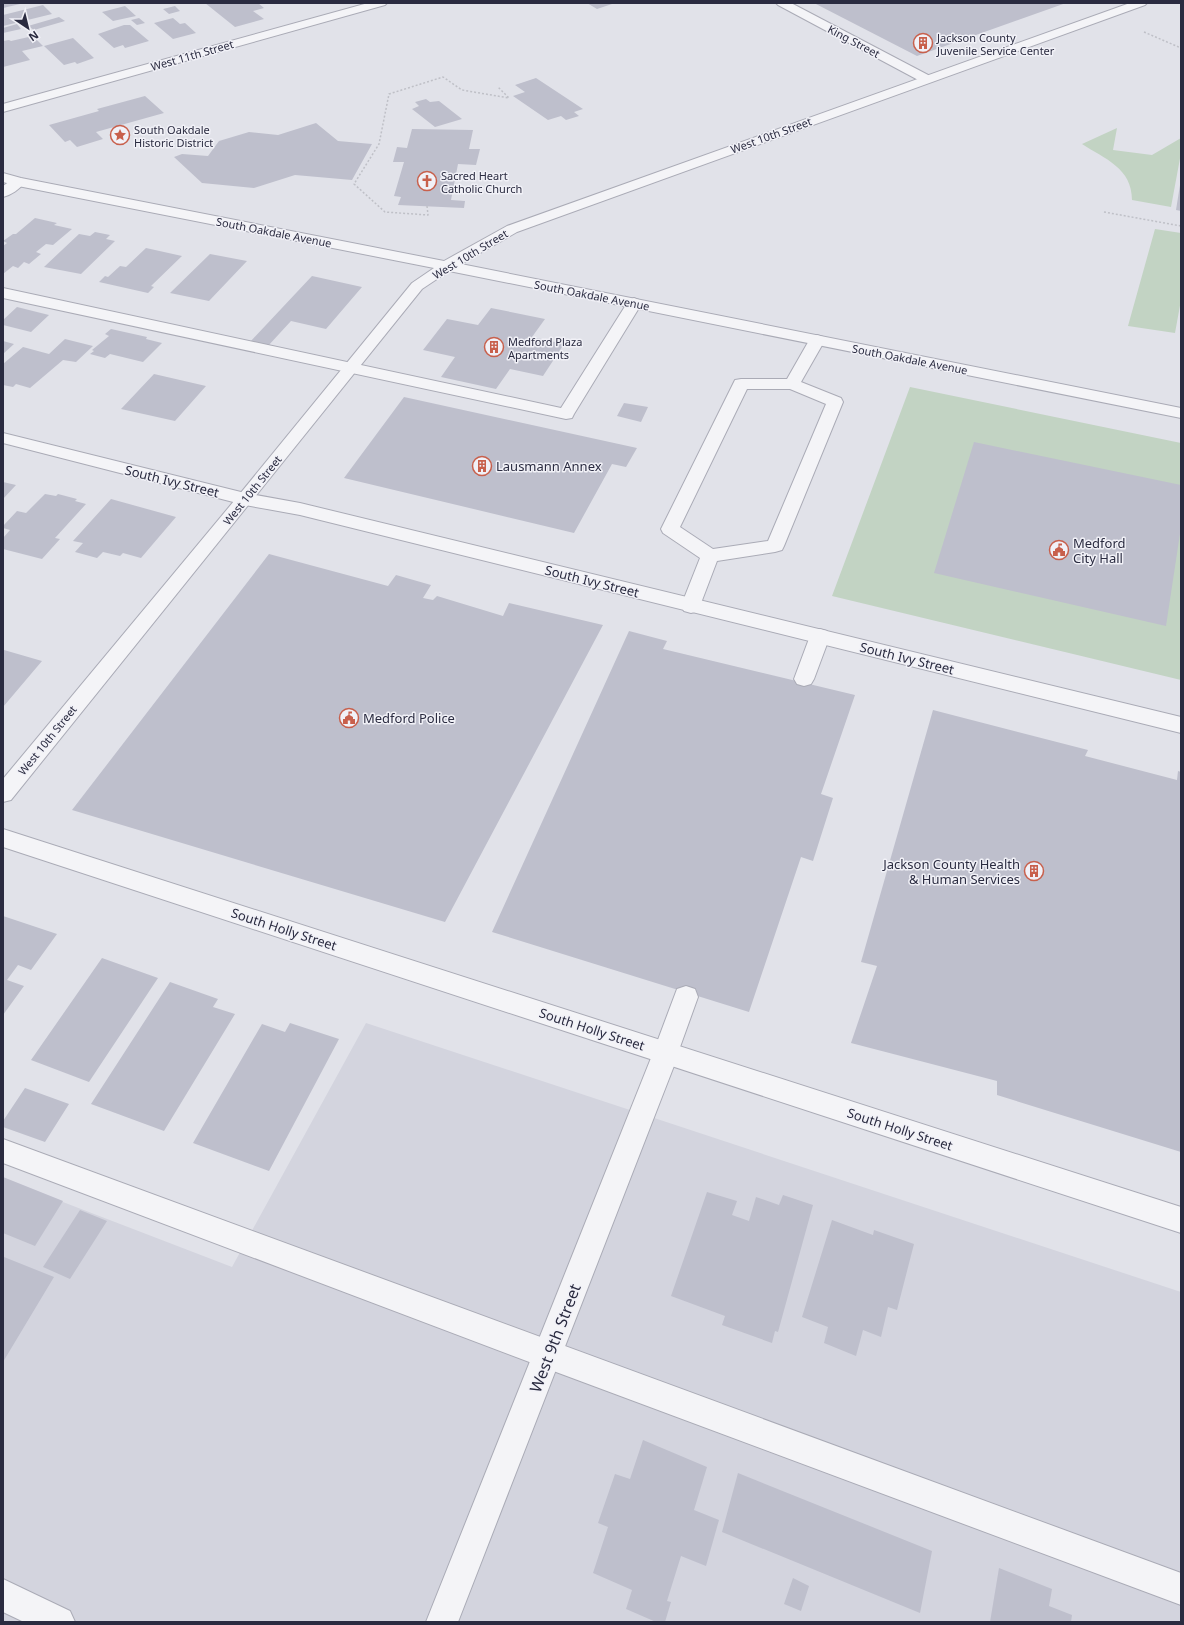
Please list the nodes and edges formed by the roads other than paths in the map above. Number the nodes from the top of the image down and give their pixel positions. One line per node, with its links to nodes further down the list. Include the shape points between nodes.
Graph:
1 (381, 3): 5 (street, West 11th Street)
2 (782, 3): 6 (street, King Street)
3 (1141, 3): 6 (street, West 10th Street)
4 (325, 7): 5 (street)
5 (336, 15): 7 (street, West 11th Street)
6 (926, 79): 12 (street, West 10th Street, via 512,229)
7 (3, 108)
8 (3, 177): 10 (street, South Oakdale Avenue)
9 (3, 180): 10 (street)
10 (18, 182): 11 (street); 12 (street, South Oakdale Avenue)
11 (3, 194)
12 (446, 266): 14 (street, South Oakdale Avenue); 16 (street, West 10th Street, via 417,286)
13 (3, 293): 16 (street)
14 (634, 303): 15 (street, South Oakdale Avenue); 16 (street, via 566,414)
15 (817, 340): 17 (street); 18 (street, South Oakdale Avenue)
16 (350, 369): 20 (street, West 10th Street)
17 (792, 384): 21 (street, via 741,384 670,529); 21 (street, via 835,402 775,546)
18 (1181, 413)
19 (3, 438): 20 (street, South Ivy Street)
20 (245, 499): 22 (street, South Ivy Street, via 300,509); 26 (street, West 10th Street)
21 (710, 556): 22 (street)
22 (691, 606): 23 (street, South Ivy Street)
23 (820, 636): 24 (street); 25 (street, South Ivy Street)
24 (804, 679)
25 (1181, 725)
26 (3, 794)
27 (3, 838): 29 (street, South Holly Street)
28 (686, 996): 29 (street, West 9th Street)
29 (666, 1053): 31 (street, South Holly Street); 32 (street, West 9th Street)
30 (3, 1151): 32 (street)
31 (1181, 1220)
32 (548, 1355): 33 (street); 36 (street, West 9th Street)
33 (1181, 1589)
34 (3, 1595): 35 (street)
35 (59, 1622)
36 (442, 1622)

